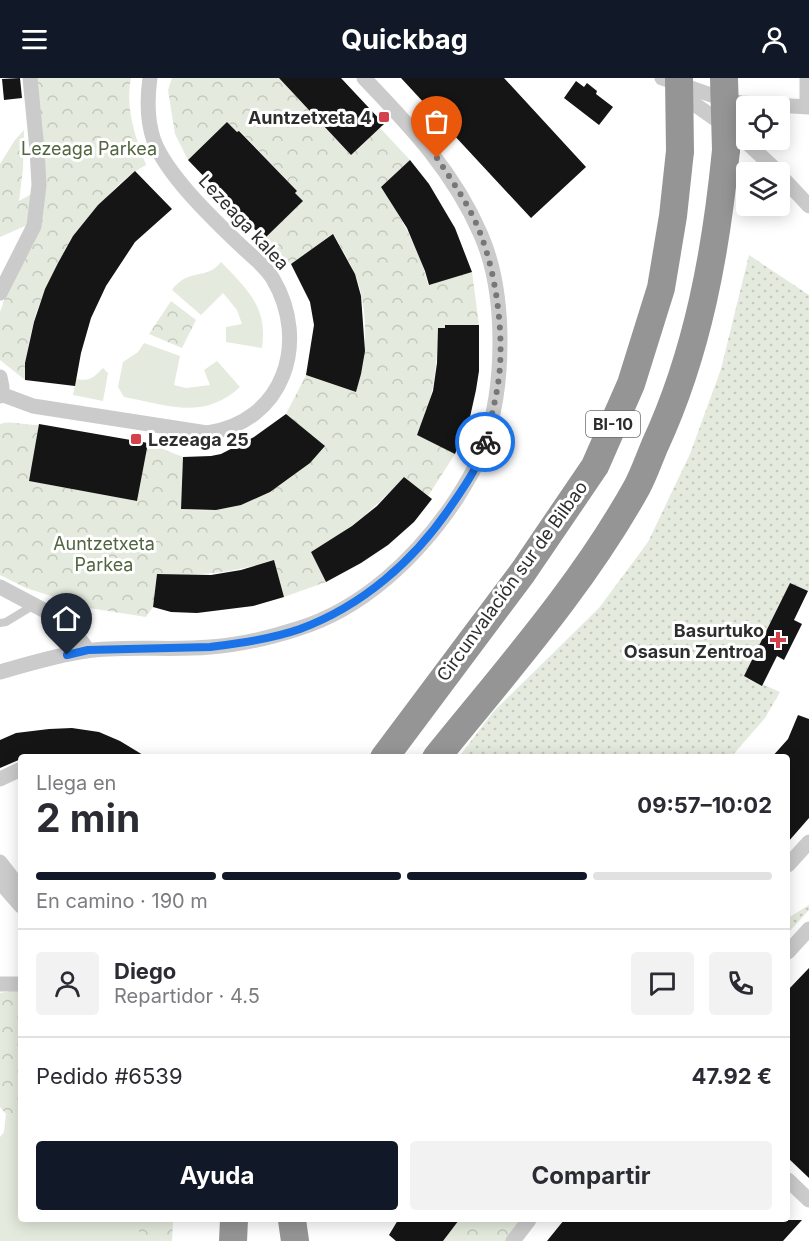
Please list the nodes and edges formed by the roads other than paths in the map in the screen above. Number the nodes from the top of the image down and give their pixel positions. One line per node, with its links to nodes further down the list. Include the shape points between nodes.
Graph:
1 (30, 78): 11 (street, via 39,185 34,226)
2 (150, 78): 13 (street, Lezeaga kalea, via 148,109 154,141 171,170 272,277 286,306 290,352 278,386 255,414 237,425 207,433 33,406)
3 (364, 78): 17 (street, via 437,158 482,237 500,325 499,382 483,449 464,487 423,544 380,584 340,610 299,629 219,646)
4 (668, 78): 7 (street, via 741,103); 8 (street, via 672,88 740,135); 19 (highway, Circunvalación sur de Bilbao / BI-10, bridge, via 680,152 674,216 662,288 631,384 595,466 523,572)
5 (724, 78): 20 (highway, BI-10, bridge, via 726,150 714,252 687,365 668,418 637,486 571,590)
6 (807, 78): 7 (street)
7 (808, 107)
8 (767, 162)
9 (790, 186): 10 (street)
10 (809, 206)
11 (0, 293)
12 (0, 377): 13 (street)
13 (1, 395)
14 (0, 588): 15 (street)
15 (34, 605): 16 (lane); 17 (street, via 68,623)
16 (0, 623)
17 (88, 650): 18 (street)
18 (0, 672)
19 (387, 754)
20 (439, 754)
21 (18, 770): 22 (street)
22 (0, 779)
23 (809, 842): 25 (street)
24 (0, 862): 27 (street)
25 (790, 863)
26 (0, 882): 28 (street)
27 (18, 885)
28 (18, 903)
29 (809, 929): 30 (street)
30 (790, 950)
31 (0, 984): 32 (street)
32 (18, 984)
33 (790, 1182): 34 (street)
34 (809, 1200)
35 (234, 1222): 38 (highway)
36 (292, 1222): 39 (highway)
37 (527, 1222): 40 (street)
38 (233, 1241)
39 (295, 1241)
40 (513, 1241)

